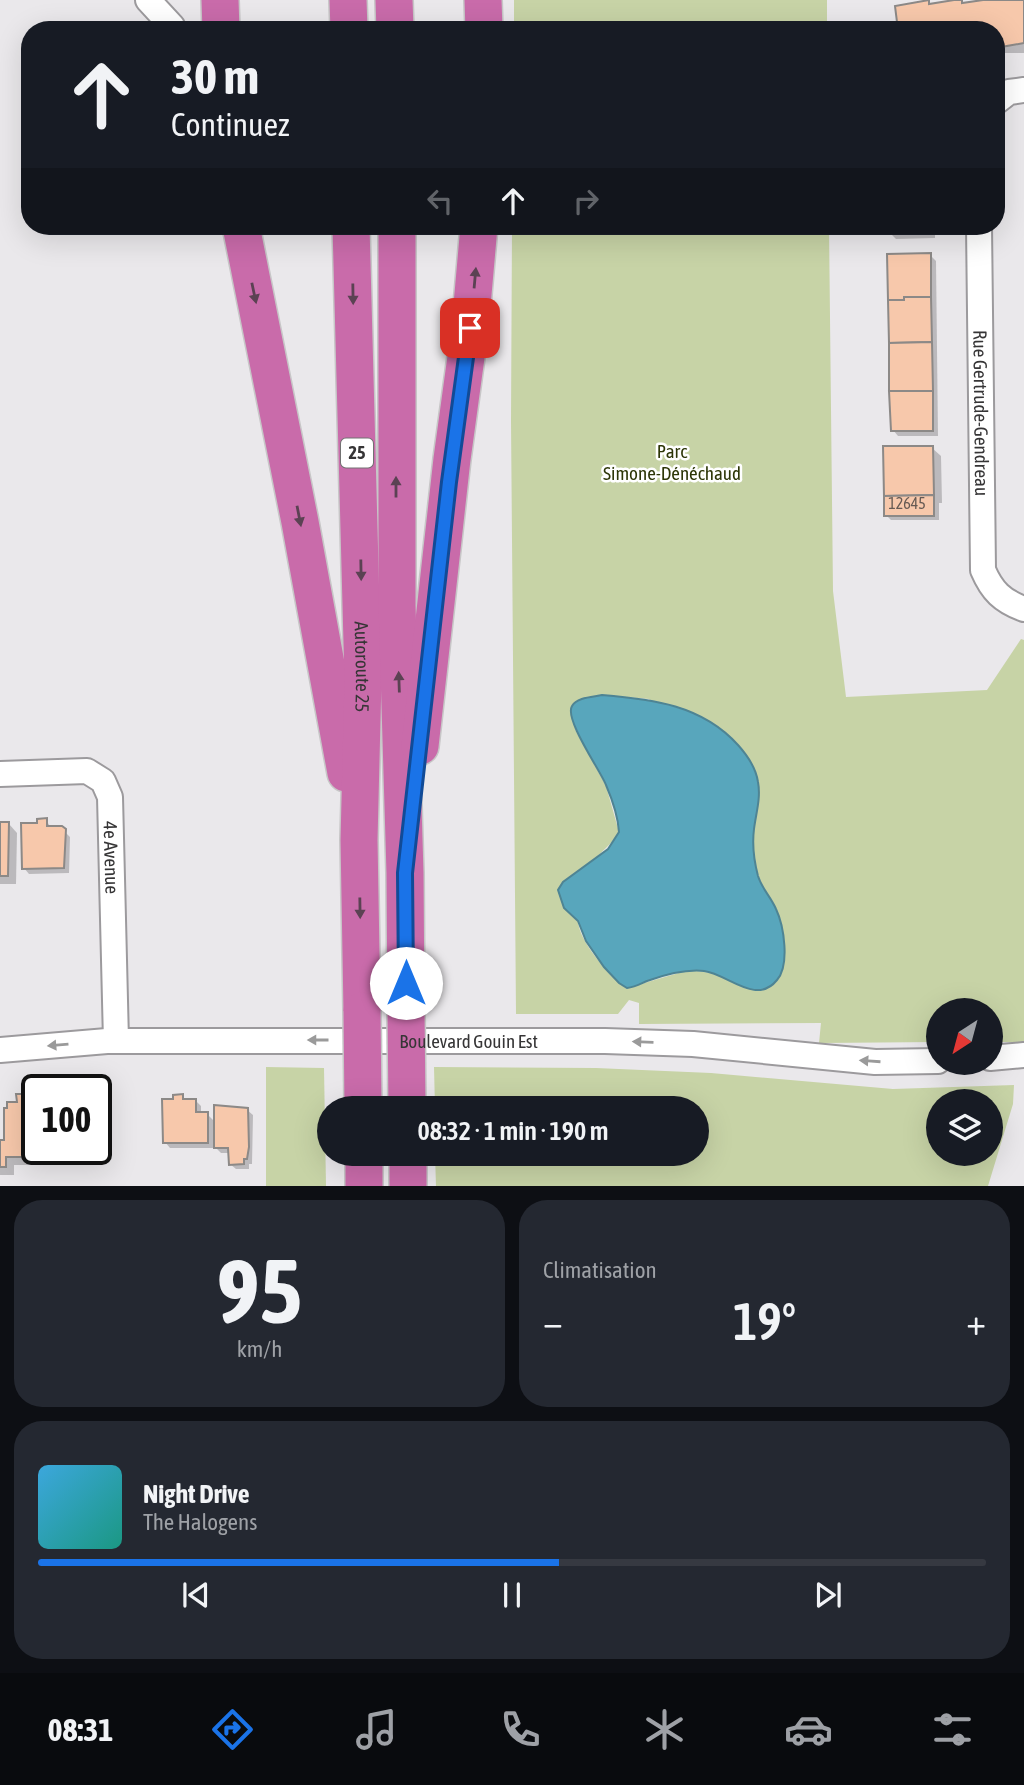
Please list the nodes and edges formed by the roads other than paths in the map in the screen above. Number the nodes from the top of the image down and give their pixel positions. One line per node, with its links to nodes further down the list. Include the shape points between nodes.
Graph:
1 (148, 0): 6 (street)
2 (220, 0): 7 (highway)
3 (348, 0): 8 (highway)
4 (394, 0): 9 (highway)
5 (483, 0): 10 (highway)
6 (167, 21)
7 (221, 21)
8 (349, 21)
9 (395, 21)
10 (484, 21)
11 (1024, 90): 12 (street)
12 (1005, 95)
13 (243, 235): 20 (highway, one-way to 20)
14 (351, 235): 20 (highway, Autoroute 25 / 25, one-way to 20, via 363,680)
15 (397, 235): 21 (highway, Autoroute 25 / 25, one-way to 15, via 397,605)
16 (479, 235): 21 (highway, one-way to 16)
17 (979, 235): 18 (street, Rue Gertrude-Gendreau, via 983,570 1000,597)
18 (1024, 609)
19 (0, 774): 22 (street, 4e Avenue, via 86,771 103,781 110,797)
20 (359, 840): 27 (highway, Autoroute 25 / 25, one-way to 27, bridge)
21 (405, 873): 28 (highway, Autoroute 25 / 25, bridge)
22 (116, 1041): 23 (street, Boulevard Gouin Est, one-way to 23); 26 (street, Boulevard Gouin Est, one-way to 22, via 875,1062 693,1044 605,1041)
23 (0, 1050)
24 (1024, 1055): 25 (street)
25 (1003, 1057)
26 (926, 1061)
27 (363, 1096)
28 (407, 1096)
29 (364, 1166): 31 (highway)
30 (408, 1166): 32 (highway)
31 (364, 1186)
32 (408, 1186)

